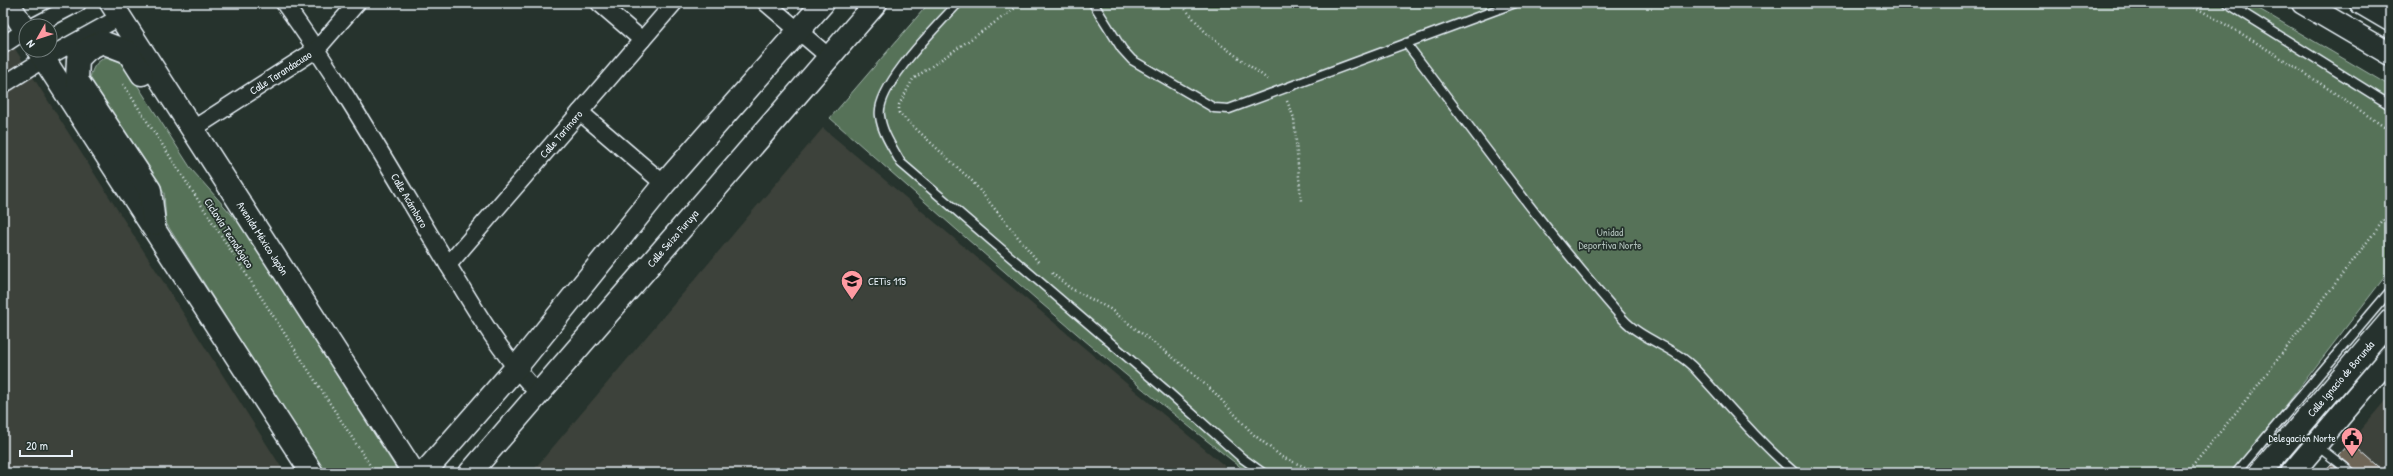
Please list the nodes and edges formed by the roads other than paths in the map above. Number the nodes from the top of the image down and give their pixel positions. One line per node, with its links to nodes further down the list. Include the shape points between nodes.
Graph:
1 (8, 3): 18 (street)
2 (78, 3): 17 (street)
3 (284, 3): 26 (street, Calle Acámbaro)
4 (357, 3): 26 (street, Calle Tarandacuao)
5 (598, 3): 22 (street)
6 (674, 3): 22 (street, Calle Tarimoro)
7 (766, 3): 20 (street)
8 (823, 3): 20 (street)
9 (876, 3): 28 (street, Calle Seizo Furuya)
10 (958, 3): 49 (lane, via 894,77 884,96 879,114 886,135 901,163 1242,458)
11 (1093, 3): 23 (lane, via 1122,49 1132,60 1214,108 1229,109)
12 (1515, 3): 23 (lane)
13 (2227, 3): 32 (lane)
14 (2303, 3): 27 (street)
15 (2362, 3): 19 (street)
16 (116, 10): 24 (street); 34 (street, Avenida México Japón)
17 (49, 18)
18 (18, 19)
19 (2390, 20)
20 (799, 31): 28 (street); 35 (street)
21 (18, 36): 25 (street)
22 (642, 40): 33 (street, Calle Tarimoro)
23 (1406, 43): 50 (lane, via 1538,217 1624,321 1694,367 1713,391 1770,451)
24 (58, 44)
25 (3, 45)
26 (317, 49): 34 (street, Calle Tarandacuao); 38 (street, Calle Acámbaro)
27 (2390, 54)
28 (829, 57): 43 (street, Calle Seizo Furuya)
29 (36, 58): 31 (street)
30 (44, 58): 37 (street)
31 (3, 85)
32 (2390, 105)
33 (580, 112): 35 (street); 38 (street, Calle Tarimoro)
34 (193, 129): 36 (street, Avenida México Japón)
35 (664, 184): 42 (street)
36 (238, 200): 37 (street, via 198,161 128,52 102,42 78,58 77,80 150,190); 46 (street, Avenida México Japón)
37 (155, 229): 45 (street)
38 (448, 265): 42 (street, Calle Acámbaro)
39 (2390, 291): 51 (lane)
40 (2390, 321): 52 (street, Calle Ignacio de Borunda)
41 (2390, 357): 44 (street, Calle Ignacio de Borunda)
42 (515, 369): 43 (street, Calle Acámbaro); 47 (street)
43 (539, 394): 48 (street, Calle Seizo Furuya)
44 (2316, 445): 53 (street, Calle Ignacio de Borunda); 54 (lane)
45 (312, 473)
46 (414, 473)
47 (424, 473)
48 (470, 473)
49 (1263, 473)
50 (1795, 473)
51 (2236, 473)
52 (2260, 473)
53 (2292, 473)
54 (2352, 473)

